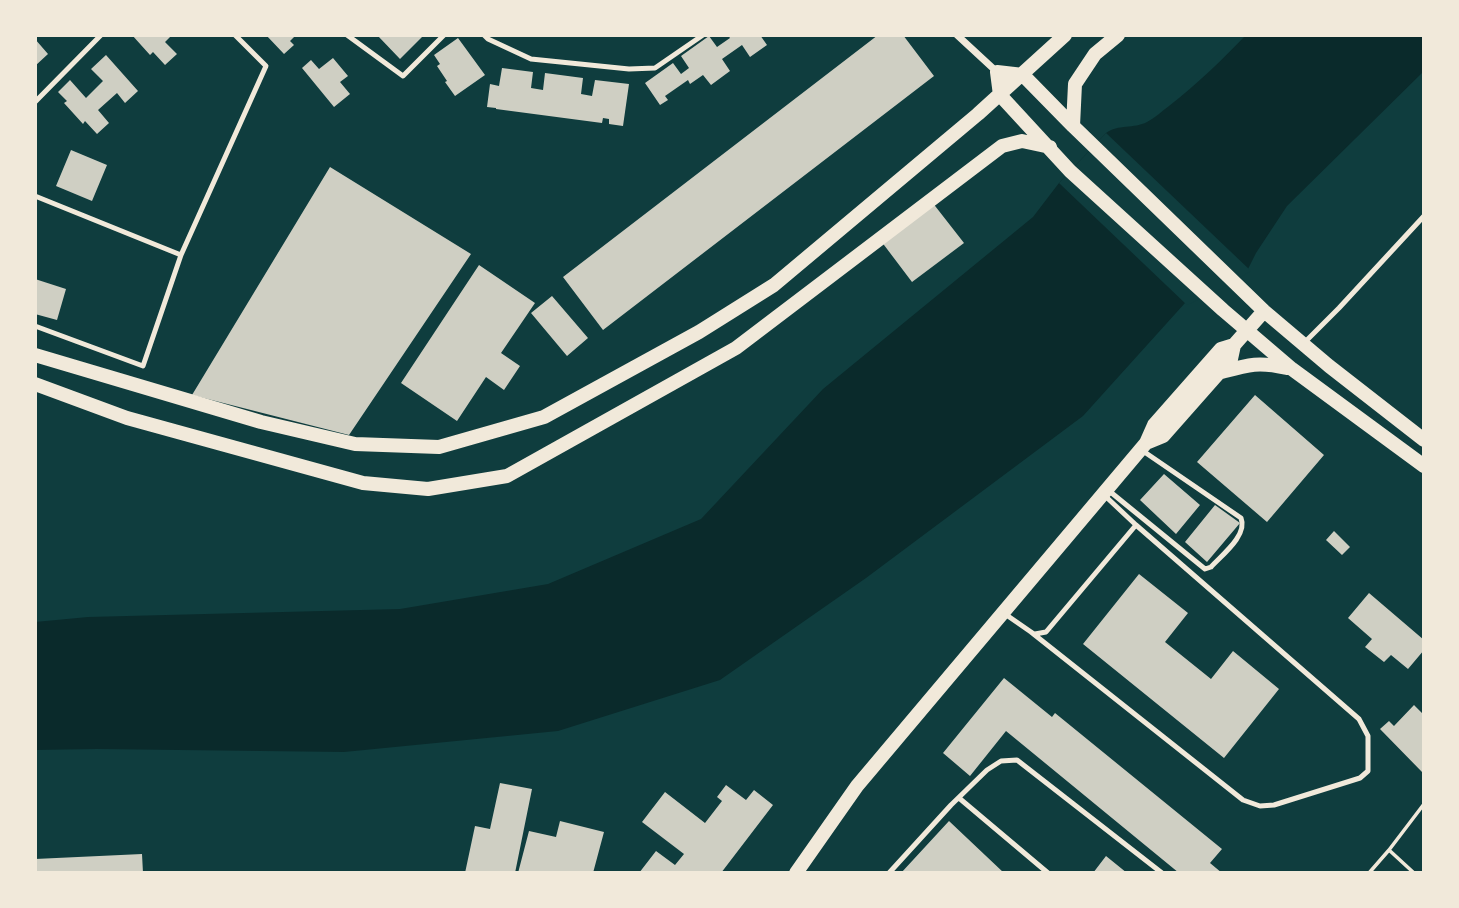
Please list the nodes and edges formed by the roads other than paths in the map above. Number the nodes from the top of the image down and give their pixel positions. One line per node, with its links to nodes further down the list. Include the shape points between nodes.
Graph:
1 (101, 35): 13 (lane)
2 (234, 35): 18 (lane, via 266,65)
3 (347, 35): 4 (lane, via 403,76)
4 (444, 35)
5 (484, 35): 6 (lane, via 531,59 629,69 655,68)
6 (703, 35)
7 (957, 35): 10 (street)
8 (1065, 35): 11 (main road)
9 (1118, 35): 14 (main road, via 1095,54 1075,84)
10 (997, 72): 11 (main road); 12 (main road)
11 (1023, 75): 12 (main road); 14 (main road)
12 (1000, 95): 15 (main road); 24 (main road, via 774,285 544,417 439,447 355,444 261,422)
13 (35, 102)
14 (1073, 126): 19 (main road)
15 (1050, 147): 21 (main road); 27 (main road, via 1022,141 1002,146 736,348 507,476 428,489 363,483 127,418)
16 (35, 196): 18 (lane)
17 (1424, 216): 23 (lane)
18 (181, 255): 20 (lane, via 143,366)
19 (1264, 312): 21 (main road); 23 (main road)
20 (35, 326)
21 (1248, 330): 22 (main road); 25 (main road)
22 (1234, 345): 26 (main road, via 1231,359); 29 (main road, via 1221,348 1154,425)
23 (1303, 345): 28 (main road)
24 (35, 355)
25 (1292, 369): 26 (main road, via 1256,363); 30 (main road)
26 (1218, 373): 29 (main road, via 1163,436)
27 (35, 384)
28 (1424, 440)
29 (1143, 446): 31 (main road); 31 (lane, via 1241,518 1242,534 1205,569)
30 (1424, 467)
31 (1105, 492): 32 (lane); 33 (main road)
32 (1136, 525): 34 (lane, via 1046,632); 34 (lane, via 1359,719 1368,736 1368,771 1360,778 1274,805 1243,800)
33 (1003, 613): 34 (lane); 36 (main road, via 857,786)
34 (1031, 632)
35 (959, 798): 37 (lane); 38 (lane); 39 (lane, via 986,770 1001,761 1017,760)
36 (796, 873)
37 (889, 873)
38 (1048, 873)
39 (1162, 873)

